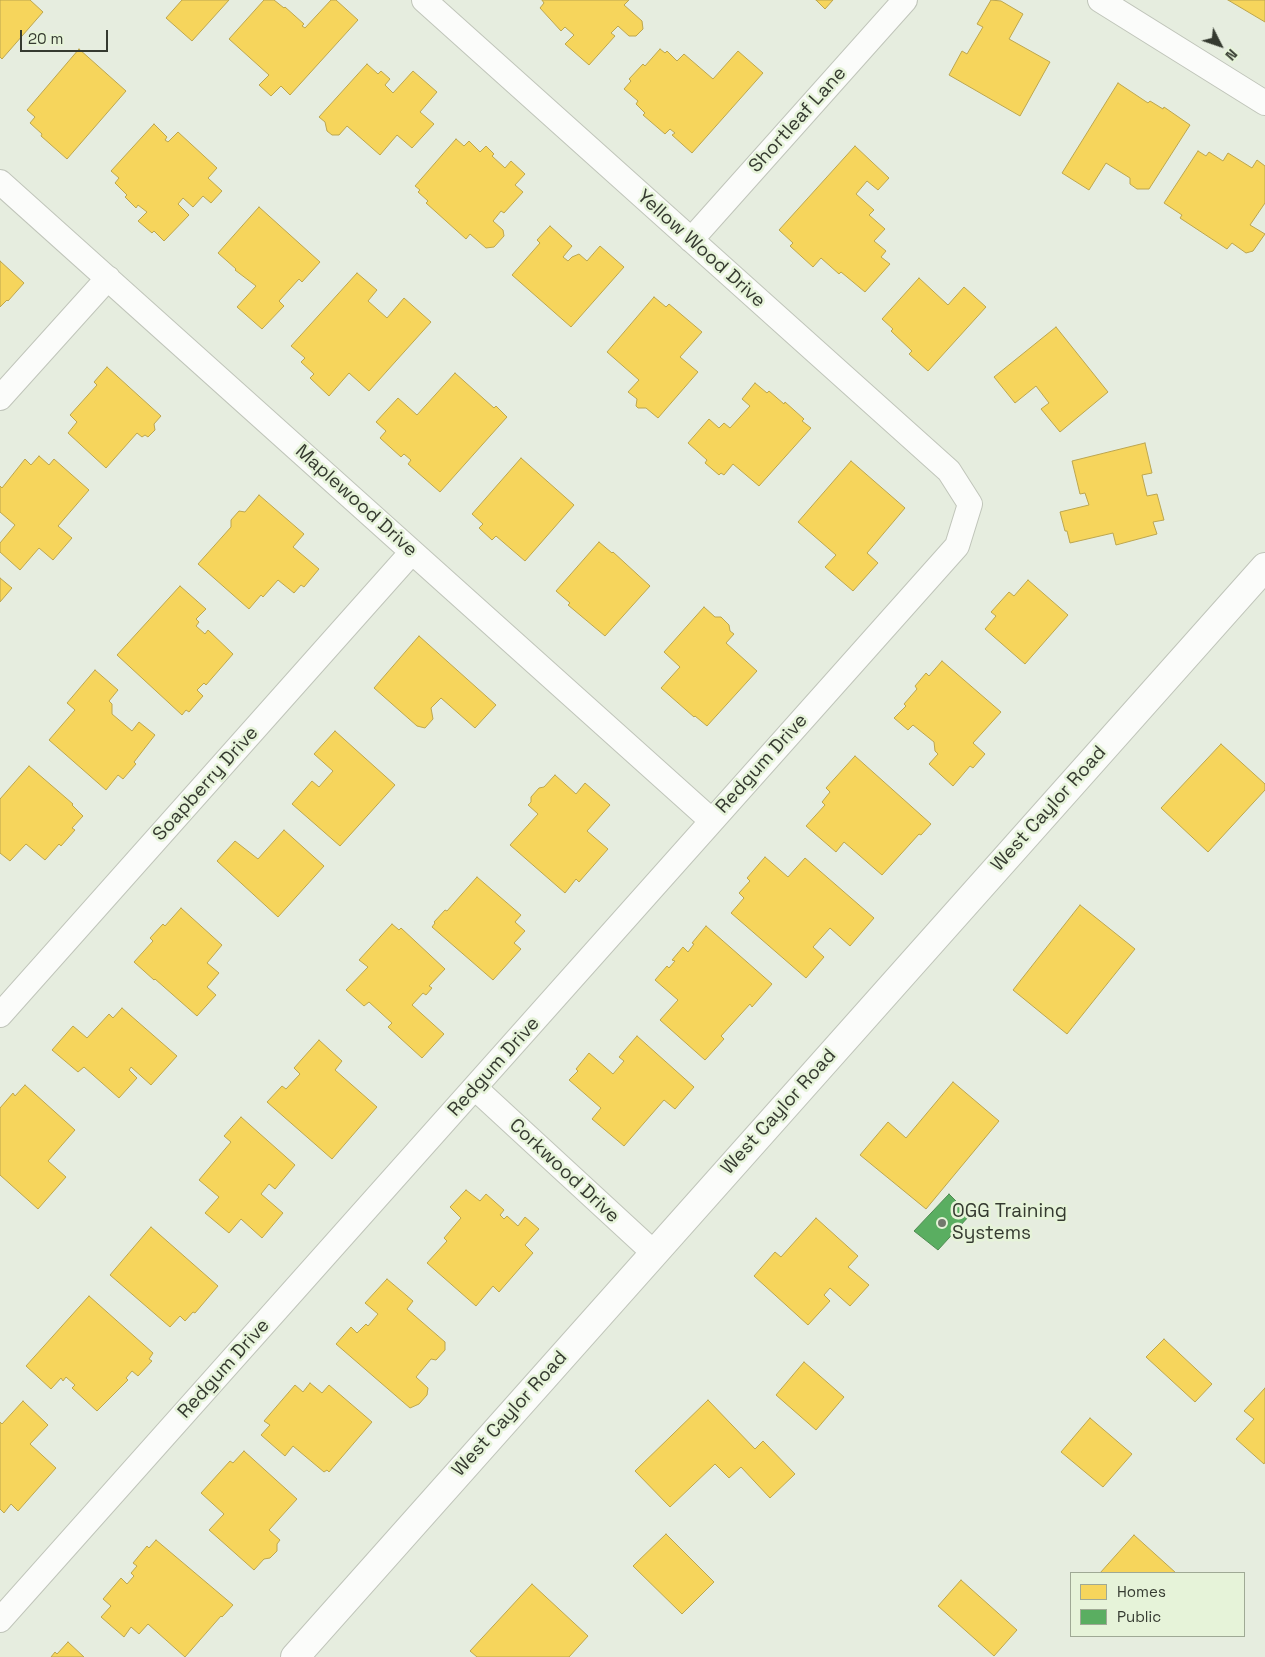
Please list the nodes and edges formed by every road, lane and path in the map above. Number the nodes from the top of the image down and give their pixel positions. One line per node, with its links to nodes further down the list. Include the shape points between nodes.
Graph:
1 (424, 0): 6 (street, Yellow Wood Drive)
2 (905, 0): 6 (street, Shortleaf Lane)
3 (1100, 0): 4 (street)
4 (1265, 103)
5 (0, 182): 7 (street, Maplewood Drive)
6 (691, 240): 9 (street, Yellow Wood Drive, via 949,471)
7 (108, 278): 8 (street); 10 (street, Maplewood Drive)
8 (0, 398)
9 (970, 504): 12 (street, Redgum Drive, via 957,546)
10 (412, 552): 12 (street, Maplewood Drive); 13 (street, Soapberry Drive)
11 (1265, 567): 15 (street, West Caylor Road)
12 (712, 821): 14 (street, Redgum Drive)
13 (0, 1016)
14 (475, 1088): 15 (street, Corkwood Drive); 16 (street, Redgum Drive)
15 (654, 1253): 17 (street, West Caylor Road)
16 (0, 1620)
17 (295, 1657)

